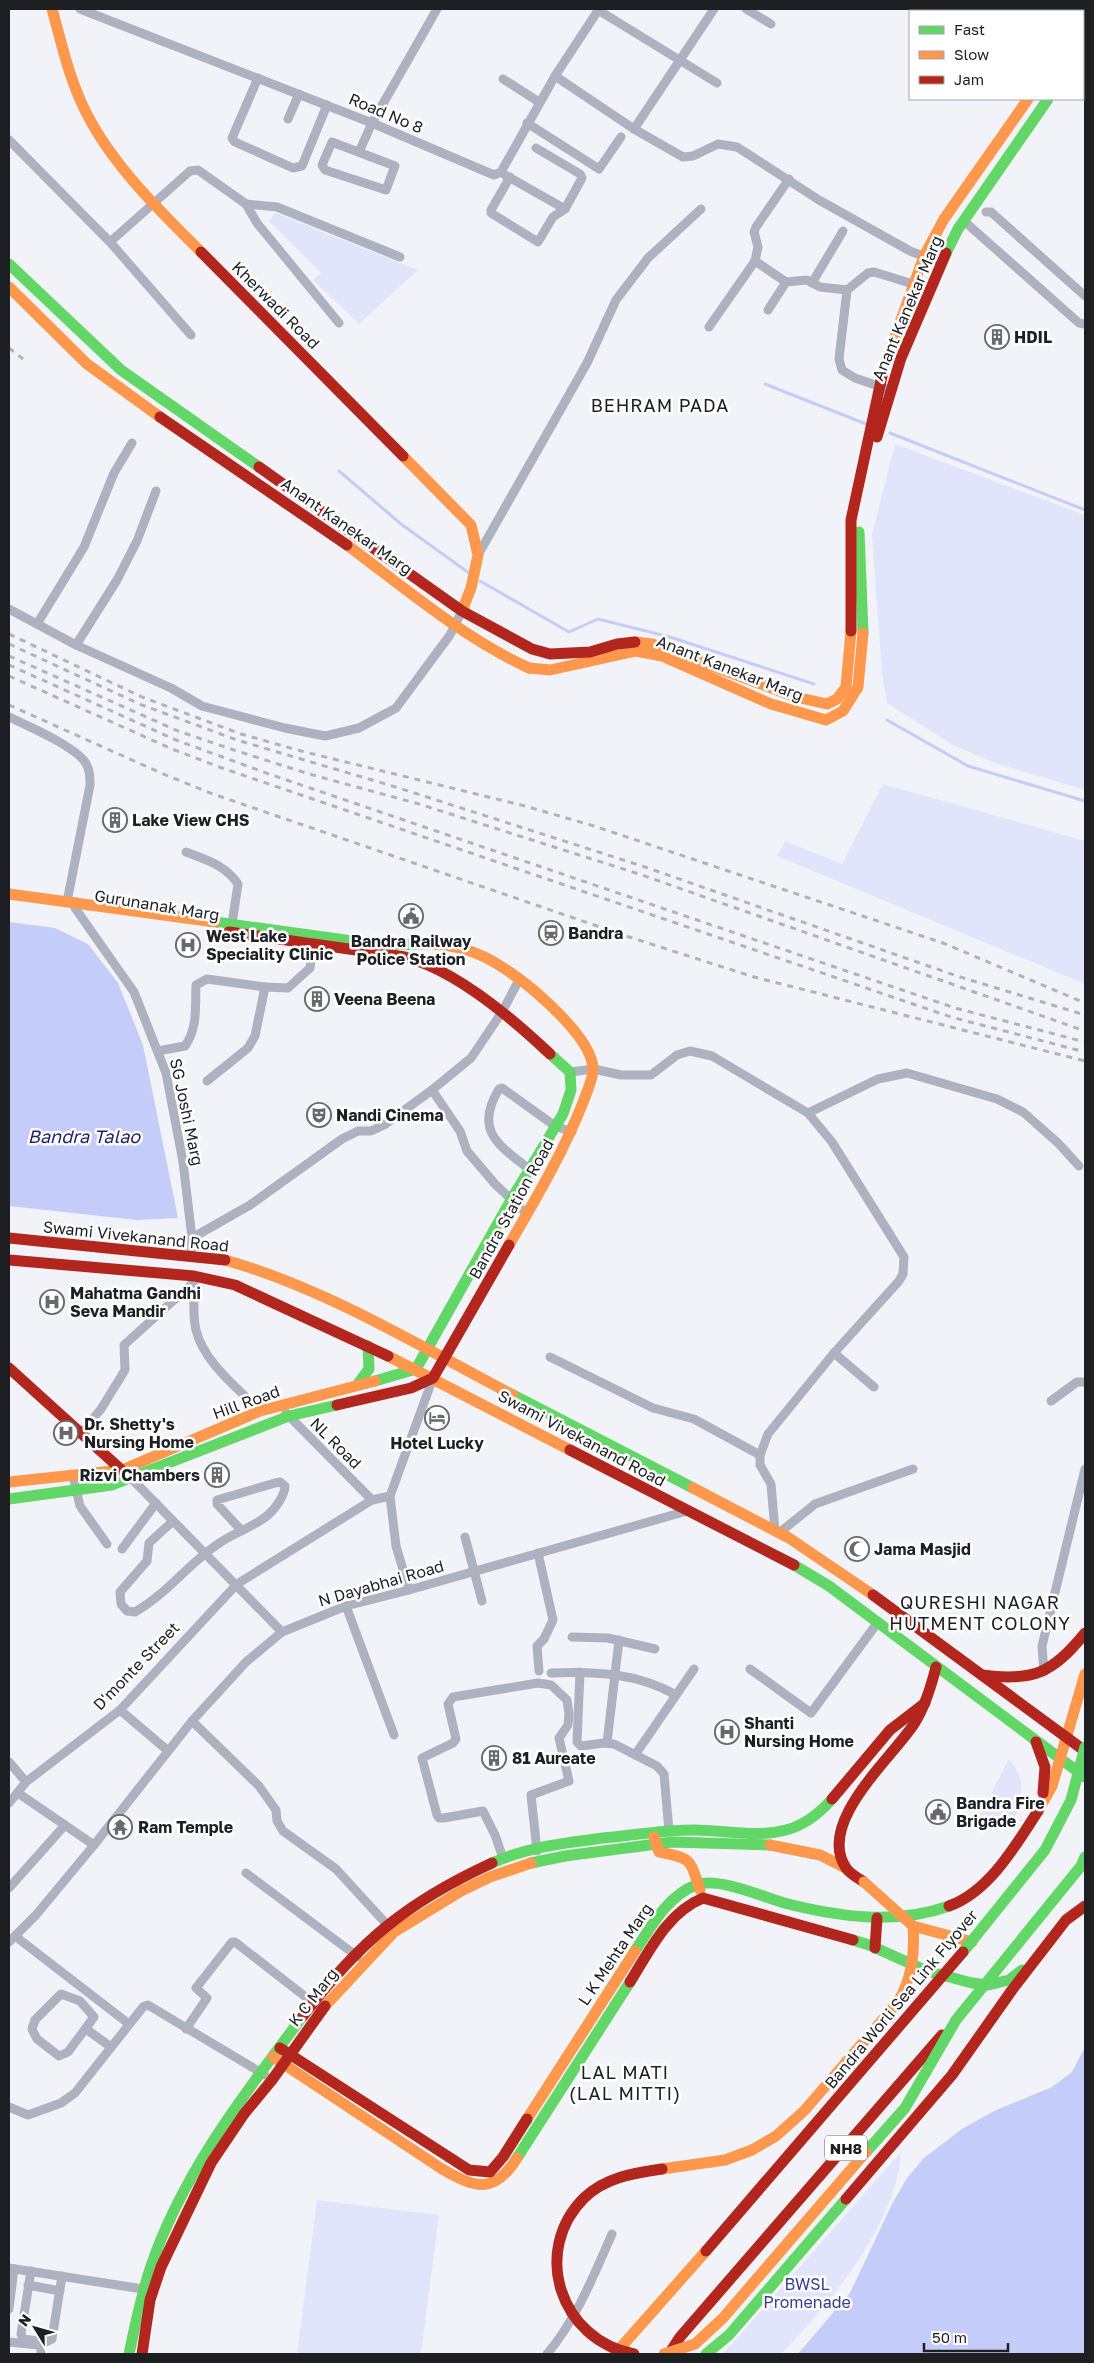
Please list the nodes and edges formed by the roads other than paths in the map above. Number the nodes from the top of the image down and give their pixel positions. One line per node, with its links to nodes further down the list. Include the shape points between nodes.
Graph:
1 (52, 9): 29 (main road, Kherwadi Road, via 70,75 88,117)
2 (80, 9): 10 (street, Road No 8)
3 (436, 9): 19 (street)
4 (598, 9): 8 (street); 9 (street)
5 (714, 9): 8 (street)
6 (746, 9): 7 (street)
7 (771, 24)
8 (680, 60): 12 (street); 21 (street)
9 (555, 76): 16 (street); 21 (street)
10 (258, 78): 13 (street, Road No 8); 17 (street, via 232,138 293,168 302,166)
11 (504, 79): 16 (street)
12 (717, 83)
13 (300, 94): 17 (street, Road No 8); 18 (street)
14 (1027, 100): 37 (main road, Anant Kanekar Marg, via 944,219)
15 (1047, 100): 34 (main road, Anant Kanekar Marg)
16 (539, 102): 20 (street)
17 (327, 105): 19 (street, Road No 8)
18 (288, 118)
19 (372, 123): 25 (street); 26 (street, Road No 8, via 494,175)
20 (527, 123): 22 (street, via 599,168); 26 (street)
21 (634, 129): 28 (street, via 683,157 694,156 718,144 737,147)
22 (620, 137)
23 (9, 140): 36 (street)
24 (536, 148): 32 (street, via 582,176)
25 (358, 152): 25 (street, via 332,142 323,168 386,190 395,166)
26 (501, 172): 27 (street, Road No 8)
27 (510, 177): 32 (street, Road No 8); 32 (street, via 491,212 536,242 553,217)
28 (789, 180): 37 (street, via 818,200); 39 (street, via 756,227 758,247)
29 (153, 204): 30 (street, via 190,171 198,170); 36 (street); 60 (main road, Kherwadi Road, via 470,526)
30 (246, 204): 38 (street, via 277,207); 49 (street)
31 (702, 208): 60 (street, via 648,258 616,300 587,363)
32 (565, 209)
33 (986, 212): 47 (street, via 991,212)
34 (964, 221): 41 (main road, Anant Kanekar Marg); 50 (street, via 1079,323)
35 (843, 231): 43 (street)
36 (110, 242): 52 (street)
37 (924, 256): 41 (street); 44 (main road, Anant Kanekar Marg)
38 (400, 257)
39 (755, 261): 42 (street); 51 (street)
40 (9, 264): 62 (main road, Anant Kanekar Marg, via 120,370)
41 (941, 264): 54 (main road, Anant Kanekar Marg)
42 (786, 282): 43 (street, via 801,280); 48 (street)
43 (812, 283): 46 (street)
44 (914, 284): 46 (street, via 874,272 868,273); 53 (main road, Anant Kanekar Marg)
45 (9, 287): 58 (main road, Anant Kanekar Marg, bridge, via 87,364 134,400 342,541 474,638 529,668 550,670 636,651 662,656 790,710 826,720 843,711 858,687 862,650)
46 (848, 290): 55 (street, via 840,359 842,370)
47 (1085, 296)
48 (768, 310)
49 (339, 323)
50 (1085, 324)
51 (708, 327)
52 (191, 335)
53 (888, 353): 54 (main road); 55 (main road, Anant Kanekar Marg)
54 (901, 358): 56 (main road, Anant Kanekar Marg)
55 (878, 386): 56 (street); 58 (main road, Anant Kanekar Marg)
56 (890, 390): 58 (main road, Anant Kanekar Marg)
57 (132, 443): 63 (street, via 114,472 84,547)
58 (861, 485): 62 (main road, Anant Kanekar Marg, via 851,520 851,635 846,687 837,699 827,704 796,697 652,644 637,642 590,652 550,654 532,649)
59 (156, 492): 64 (street, via 117,580)
60 (478, 555): 62 (main road, Kherwadi Road)
61 (9, 609): 63 (street)
62 (462, 611): 64 (street, via 450,635 396,708 359,728 325,736 202,706 171,688)
63 (37, 624): 64 (street)
64 (76, 646)
65 (9, 717): 69 (street, via 76,753 86,763 90,774)
66 (186, 852): 70 (street, via 230,872 238,884)
67 (9, 894): 69 (main road, Gurunanak Marg)
68 (9, 899): 69 (main road, Gurunanak Marg)
69 (73, 904): 70 (main road); 71 (main road, Gurunanak Marg); 75 (street, SG Joshi Marg, via 134,992)
70 (232, 924): 72 (main road, via 381,945 463,947 498,964)
71 (313, 945): 73 (street, via 310,968 288,988); 74 (main road, Gurunanak Marg, via 420,961 440,970)
72 (519, 980): 74 (street); 76 (main road, via 570,1024 588,1050)
73 (264, 987): 75 (street, via 207,978 196,985 192,1036 185,1046); 78 (street, via 255,1036 248,1048)
74 (502, 1012): 77 (main road, Gurunanak Marg); 79 (street, via 471,1058)
75 (158, 1051): 88 (street, SG Joshi Marg, via 166,1073 183,1162)
76 (594, 1069): 77 (street); 80 (street, via 621,1075 651,1075 677,1055 690,1051 712,1056); 82 (main road, Bandra Station Road)
77 (570, 1072): 81 (main road, Bandra Station Road, via 571,1090)
78 (207, 1081)
79 (432, 1090): 85 (street, via 460,1131 467,1151); 88 (street, via 384,1125 371,1131 358,1131 342,1139 250,1205)
80 (808, 1113): 83 (street, via 878,1079 907,1073 997,1099 1023,1112); 94 (street, via 832,1142 904,1257 903,1274 899,1280)
81 (555, 1126): 82 (street); 84 (main road, Bandra Station Road); 84 (street, via 502,1088 491,1102 490,1134 498,1145)
82 (572, 1132): 86 (main road, Bandra Station Road)
83 (1079, 1166)
84 (529, 1169): 85 (main road, Bandra Station Road)
85 (511, 1200): 86 (street); 93 (main road, Bandra Station Road)
86 (527, 1214): 96 (main road, Bandra Station Road)
87 (9, 1238): 89 (main road, Swami Vivekanand Road)
88 (192, 1238): 89 (street, SG Joshi Marg)
89 (190, 1256): 93 (main road, Swami Vivekanand Road, via 249,1267 342,1306)
90 (9, 1260): 91 (main road, Swami Vivekanand Road)
91 (194, 1279): 92 (main road, Swami Vivekanand Road, via 235,1285); 106 (street, via 195,1328 199,1340 211,1360); 109 (street, via 124,1345 125,1370 101,1409)
92 (368, 1346): 98 (main road, Swami Vivekanand Road); 101 (main road, via 369,1369)
93 (428, 1350): 96 (main road, Swami Vivekanand Road); 98 (main road)
94 (834, 1353): 102 (street); 110 (street, via 768,1434)
95 (550, 1357): 110 (street, via 653,1408 694,1418)
96 (444, 1359): 99 (main road, Bandra Station Road); 103 (main road, Swami Vivekanand Road)
97 (9, 1368): 109 (main road)
98 (416, 1369): 99 (main road, Swami Vivekanand Road); 101 (main road, Hill Road)
99 (433, 1378): 107 (main road, Hill Road, via 411,1388); 108 (main road, Swami Vivekanand Road); 117 (street)
100 (1085, 1382): 104 (street, via 1077,1382)
101 (357, 1386): 105 (main road, Hill Road)
102 (874, 1387)
103 (523, 1400): 108 (main road); 124 (main road, Swami Vivekanand Road)
104 (1051, 1401)
105 (281, 1405): 106 (main road, Hill Road); 107 (street, NL Road)
106 (260, 1411): 113 (main road, Hill Road)
107 (289, 1416): 113 (main road, Hill Road); 119 (street, NL Road)
108 (513, 1421): 121 (main road, Swami Vivekanand Road)
109 (82, 1432): 113 (main road)
110 (760, 1455): 124 (street, via 760,1465 771,1484)
111 (913, 1469): 124 (street, via 815,1504)
112 (1085, 1469): 146 (street, via 1042,1646)
113 (126, 1474): 114 (main road, Hill Road); 116 (main road, Hill Road, via 112,1485); 120 (street)
114 (73, 1476): 115 (main road, Hill Road); 116 (street)
115 (9, 1482)
116 (75, 1489): 118 (main road, Hill Road); 126 (street, via 80,1506)
117 (390, 1496): 119 (street, D'monte Street); 132 (street, via 396,1546)
118 (9, 1499)
119 (372, 1500): 131 (street, D'monte Street)
120 (156, 1503): 122 (street); 127 (street)
121 (687, 1510): 128 (street, N Dayabhai Road); 135 (main road, Swami Vivekanand Road, via 782,1558 829,1586)
122 (173, 1521): 129 (street); 129 (street, via 149,1543 147,1561 120,1592 124,1609 135,1612 155,1600)
123 (242, 1530): 123 (street, via 217,1504 217,1500 275,1483 285,1486 283,1495 268,1515); 129 (street)
124 (777, 1532): 148 (main road, Swami Vivekanand Road, via 842,1572)
125 (465, 1537): 130 (street)
126 (107, 1544)
127 (122, 1549)
128 (538, 1553): 130 (street, N Dayabhai Road); 144 (street, via 553,1619 537,1646)
129 (204, 1555): 131 (street)
130 (473, 1572): 132 (street, N Dayabhai Road); 133 (street)
131 (236, 1584): 136 (street); 153 (street, D'monte Street)
132 (408, 1590): 134 (street, N Dayabhai Road)
133 (482, 1601)
134 (346, 1606): 136 (street, N Dayabhai Road); 155 (street)
135 (878, 1622): 141 (main road, Swami Vivekanand Road); 143 (street, via 811,1713)
136 (282, 1632): 154 (street, N Dayabhai Road, via 246,1662)
137 (1085, 1633): 146 (main road, via 1063,1660)
138 (572, 1637): 139 (street)
139 (619, 1640): 140 (street); 150 (street)
140 (655, 1649)
141 (936, 1667): 152 (main road); 157 (main road, Swami Vivekanand Road)
142 (694, 1669): 151 (street)
143 (750, 1669)
144 (539, 1671)
145 (580, 1672): 147 (street); 150 (street); 158 (street, via 577,1742 582,1746)
146 (1044, 1672): 148 (main road, via 1035,1677 1010,1680)
147 (551, 1673)
148 (982, 1674): 156 (main road, Swami Vivekanand Road)
149 (1085, 1674): 156 (main road)
150 (615, 1675): 151 (street, via 650,1682); 158 (street)
151 (676, 1695): 162 (street)
152 (924, 1703): 171 (main road, via 903,1716 834,1798 815,1816 798,1826 756,1833); 178 (main road, via 914,1724 848,1810 838,1842)
153 (120, 1710): 160 (street); 166 (street, D'monte Street)
154 (192, 1721): 160 (street, N Dayabhai Road); 188 (street, via 259,1786 276,1810 277,1821 283,1831 336,1869)
155 (394, 1734)
156 (1066, 1736): 161 (main road, Swami Vivekanand Road); 163 (main road)
157 (1035, 1741): 163 (main road, Swami Vivekanand Road); 169 (main road, via 1045,1762 1047,1777)
158 (607, 1743): 162 (street)
159 (1085, 1747): 191 (main road, Bandra Worli Sea Link Flyover, bridge, via 1071,1800 1045,1850)
160 (167, 1750): 173 (street, N Dayabhai Road)
161 (1085, 1751)
162 (635, 1754): 171 (street, via 657,1766 664,1774)
163 (1060, 1759): 165 (main road, Swami Vivekanand Road); 169 (main road, via 1052,1786)
164 (9, 1762): 166 (street)
165 (1085, 1777)
166 (26, 1782): 167 (street, D'monte Street)
167 (18, 1793): 168 (street, D'monte Street); 170 (street)
168 (9, 1803)
169 (1038, 1811): 186 (main road, via 1021,1838 979,1888 944,1909)
170 (65, 1825): 173 (street); 182 (street)
171 (671, 1836): 172 (main road); 178 (main road, via 771,1845 820,1855)
172 (654, 1838): 174 (main road, K C Marg); 177 (main road, K C Marg); 181 (main road, via 662,1854 690,1862)
173 (94, 1845): 190 (street, N Dayabhai Road)
174 (536, 1847): 176 (main road, K C Marg); 176 (street, via 531,1795 569,1781 559,1738 568,1725 567,1700 560,1691 543,1683 453,1697 448,1704 455,1741 422,1758 437,1814 444,1818 483,1811 495,1835); 177 (street)
175 (1085, 1857): 196 (main road, bridge, via 1025,1937)
176 (498, 1860): 180 (main road); 188 (main road, K C Marg, via 435,1893)
177 (539, 1861): 180 (main road, K C Marg)
178 (846, 1868): 187 (main road, bridge)
179 (246, 1873): 194 (street)
180 (499, 1873): 188 (main road, K C Marg)
181 (698, 1883): 183 (main road); 185 (main road, via 725,1886); 210 (main road, L K Mehta Marg, via 680,1894 659,1914 496,2167 490,2172 469,2170)
182 (9, 1888)
183 (703, 1898): 189 (main road); 211 (main road, L K Mehta Marg, via 689,1904 666,1925 512,2166 498,2182 482,2187 468,2184)
184 (1085, 1906): 193 (main road, via 1066,1920)
185 (826, 1913): 186 (main road); 189 (main road)
186 (877, 1918): 192 (main road)
187 (913, 1926): 191 (main road); 227 (main road, bridge, via 915,1954 907,1988 898,2002 807,2108 778,2135 763,2145 725,2160 616,2178 591,2191 575,2208 563,2228 556,2260 568,2308 593,2337)
188 (390, 1928): 194 (main road, K C Marg)
189 (821, 1932): 192 (main road)
190 (12, 1939): 197 (street)
191 (972, 1942): 226 (main road, Bandra Worli Sea Link Flyover, bridge)
192 (875, 1948): 193 (main road, via 927,1971 972,1984 1009,1980)
193 (1040, 1952): 230 (main road, via 952,2075 729,2335)
194 (359, 1958): 195 (main road, K C Marg)
195 (318, 2006): 199 (street, via 232,1942 196,1988 207,1998); 201 (main road, K C Marg)
196 (956, 2020): 228 (main road, bridge, via 905,2108 723,2318 696,2344); 229 (main road, NH8, bridge, via 680,2337)
197 (129, 2024): 199 (street, via 148,2005); 200 (street)
198 (86, 2029): 198 (street, via 94,2019 92,2013 80,2001 64,1994 58,1996 35,2020 32,2029 36,2039 59,2056 68,2052); 200 (street)
199 (186, 2029): 203 (street)
200 (111, 2047): 208 (street, via 75,2093 61,2103 28,2115)
201 (281, 2053): 202 (main road, L K Mehta Marg); 203 (main road, K C Marg); 204 (main road, L K Mehta Marg)
202 (283, 2065): 205 (main road, K C Marg); 206 (main road, L K Mehta Marg)
203 (262, 2073): 205 (street); 218 (main road, K C Marg, via 205,2154 177,2205)
204 (325, 2076): 206 (main road); 207 (main road, L K Mehta Marg)
205 (272, 2080): 218 (main road, K C Marg, via 211,2163)
206 (317, 2087): 209 (main road, L K Mehta Marg)
207 (364, 2102): 209 (main road); 210 (main road, L K Mehta Marg)
208 (9, 2107)
209 (356, 2113): 211 (main road, L K Mehta Marg)
210 (431, 2145): 211 (main road)
211 (423, 2157)
212 (612, 2234): 225 (street, via 588,2286)
213 (11, 2268): 214 (street); 216 (street)
214 (31, 2271): 215 (street); 217 (street)
215 (62, 2276): 218 (street); 219 (street)
216 (10, 2284): 220 (street)
217 (28, 2285): 219 (street); 219 (street, via 21,2334 24,2339 50,2342)
218 (148, 2290): 223 (main road, K C Marg); 224 (main road, K C Marg)
219 (60, 2291)
220 (9, 2309)
221 (9, 2342): 222 (street, via 36,2344 41,2348)
222 (41, 2354)
223 (129, 2354)
224 (142, 2354)
225 (546, 2354)
226 (615, 2354)
227 (634, 2354)
228 (664, 2354)
229 (669, 2354)
230 (706, 2354)

